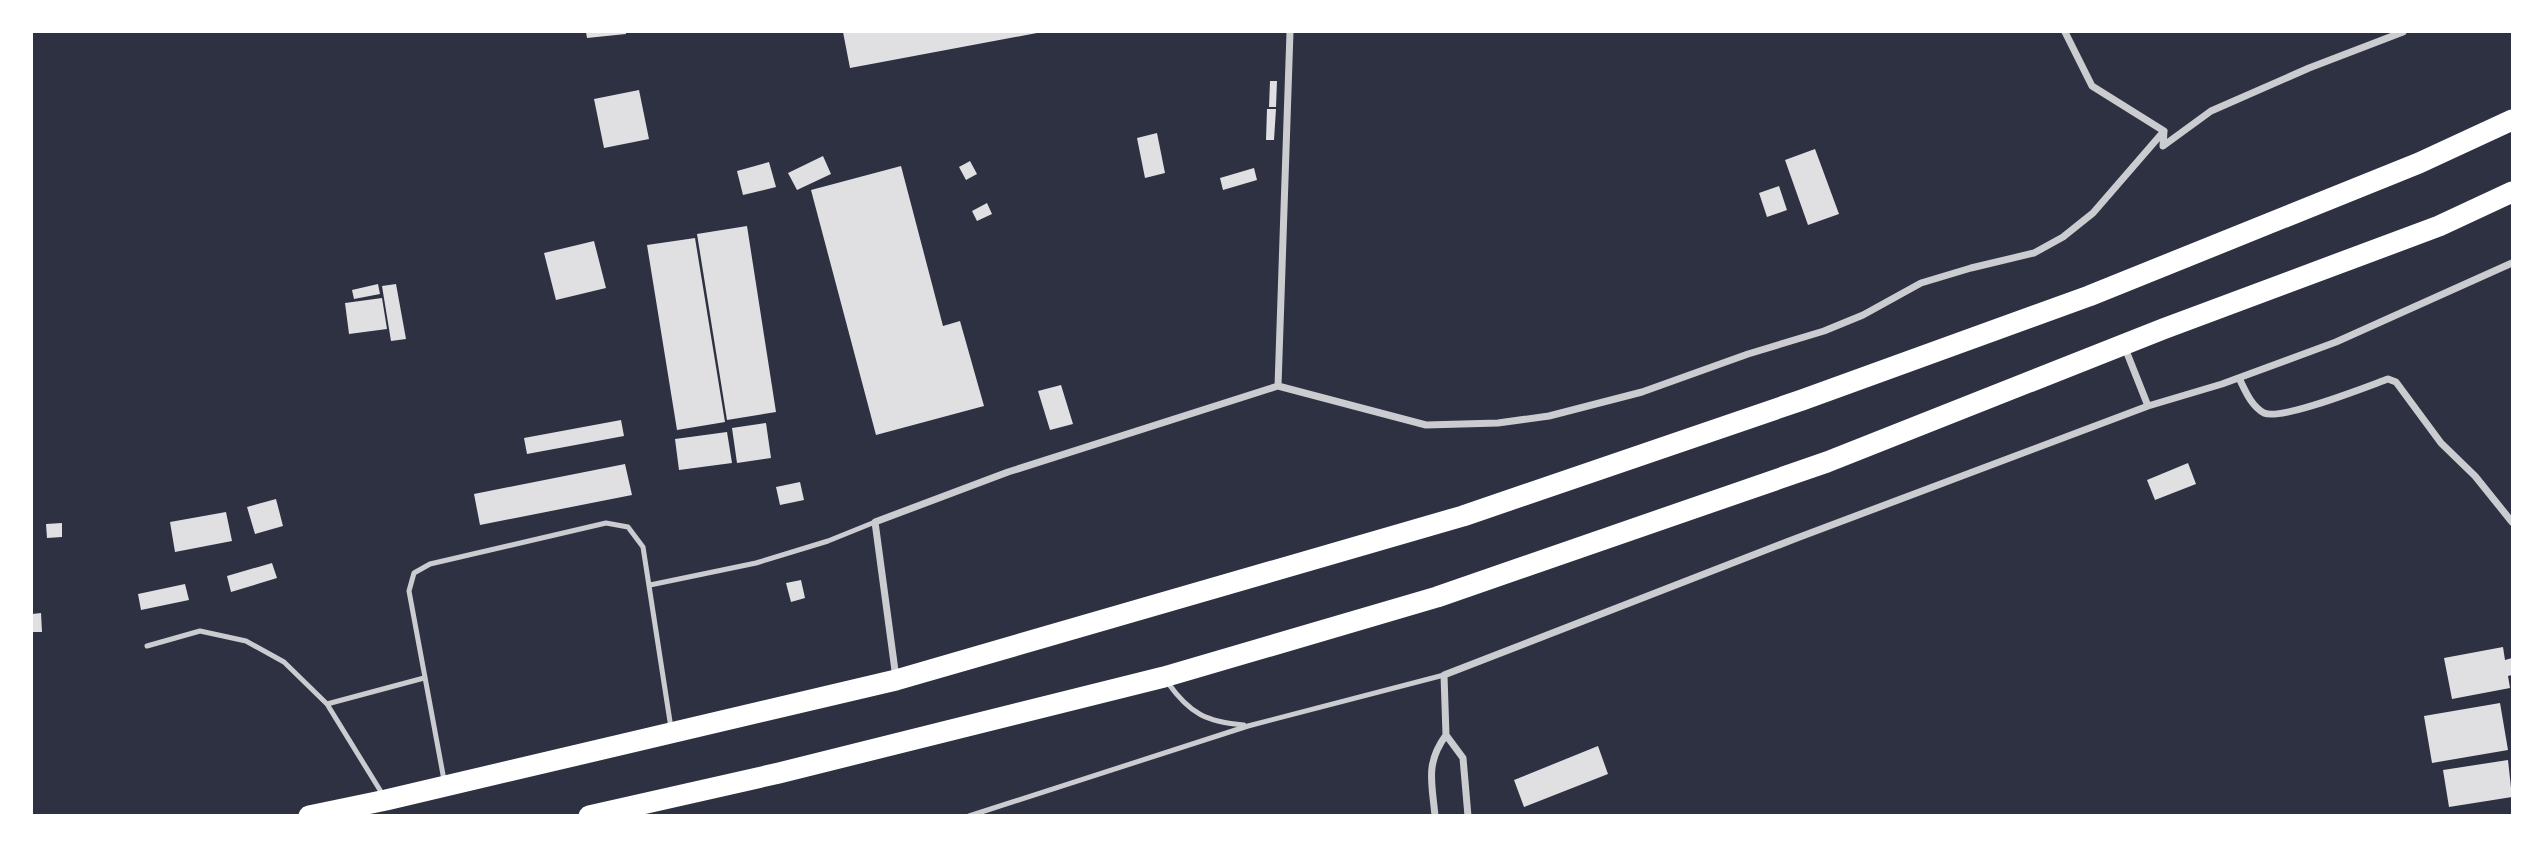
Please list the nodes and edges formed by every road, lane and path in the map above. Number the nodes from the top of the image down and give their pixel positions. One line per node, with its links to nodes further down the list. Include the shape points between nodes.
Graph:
1 (1290, 32): 10 (street)
2 (2066, 32): 5 (street, via 2092,86)
3 (2403, 32): 5 (street, via 2211,111 2163,146)
4 (2512, 120): 19 (highway, via 2419,163 2090,296 1802,400 1463,516)
5 (2164, 131): 10 (street, via 2093,213 2044,248 1921,284 1863,316 1642,392 1549,416 1426,425)
6 (2512, 192): 8 (highway, via 2439,226)
7 (2512, 263): 9 (street, via 2336,342)
8 (2124, 345): 11 (street); 17 (highway, via 1814,467 1437,597)
9 (2239, 378): 11 (street); 13 (street, via 2253,404 2265,414 2285,414 2388,379 2396,382 2441,443 2475,475)
10 (1278, 386): 12 (street, via 1008,472)
11 (2148, 405): 16 (street)
12 (875, 522): 14 (lane, via 756,563); 19 (street)
13 (2512, 522)
14 (650, 585): 18 (lane, via 643,547 628,527 606,523 430,564 414,573 409,591); 22 (lane)
15 (147, 646): 20 (lane, via 200,631 246,641 284,662)
16 (1444, 675): 21 (lane); 23 (street)
17 (1164, 677): 21 (lane, via 1196,714); 27 (highway, via 779,774)
18 (424, 678): 20 (lane); 24 (lane)
19 (896, 680): 22 (highway)
20 (327, 704): 25 (lane)
21 (1248, 726): 28 (lane)
22 (672, 733): 24 (highway)
23 (1446, 735): 29 (street, via 1433,755); 30 (street, via 1462,758)
24 (445, 787): 25 (highway)
25 (386, 800): 26 (highway)
26 (309, 816)
27 (589, 816)
28 (969, 816)
29 (1435, 816)
30 (1468, 816)

